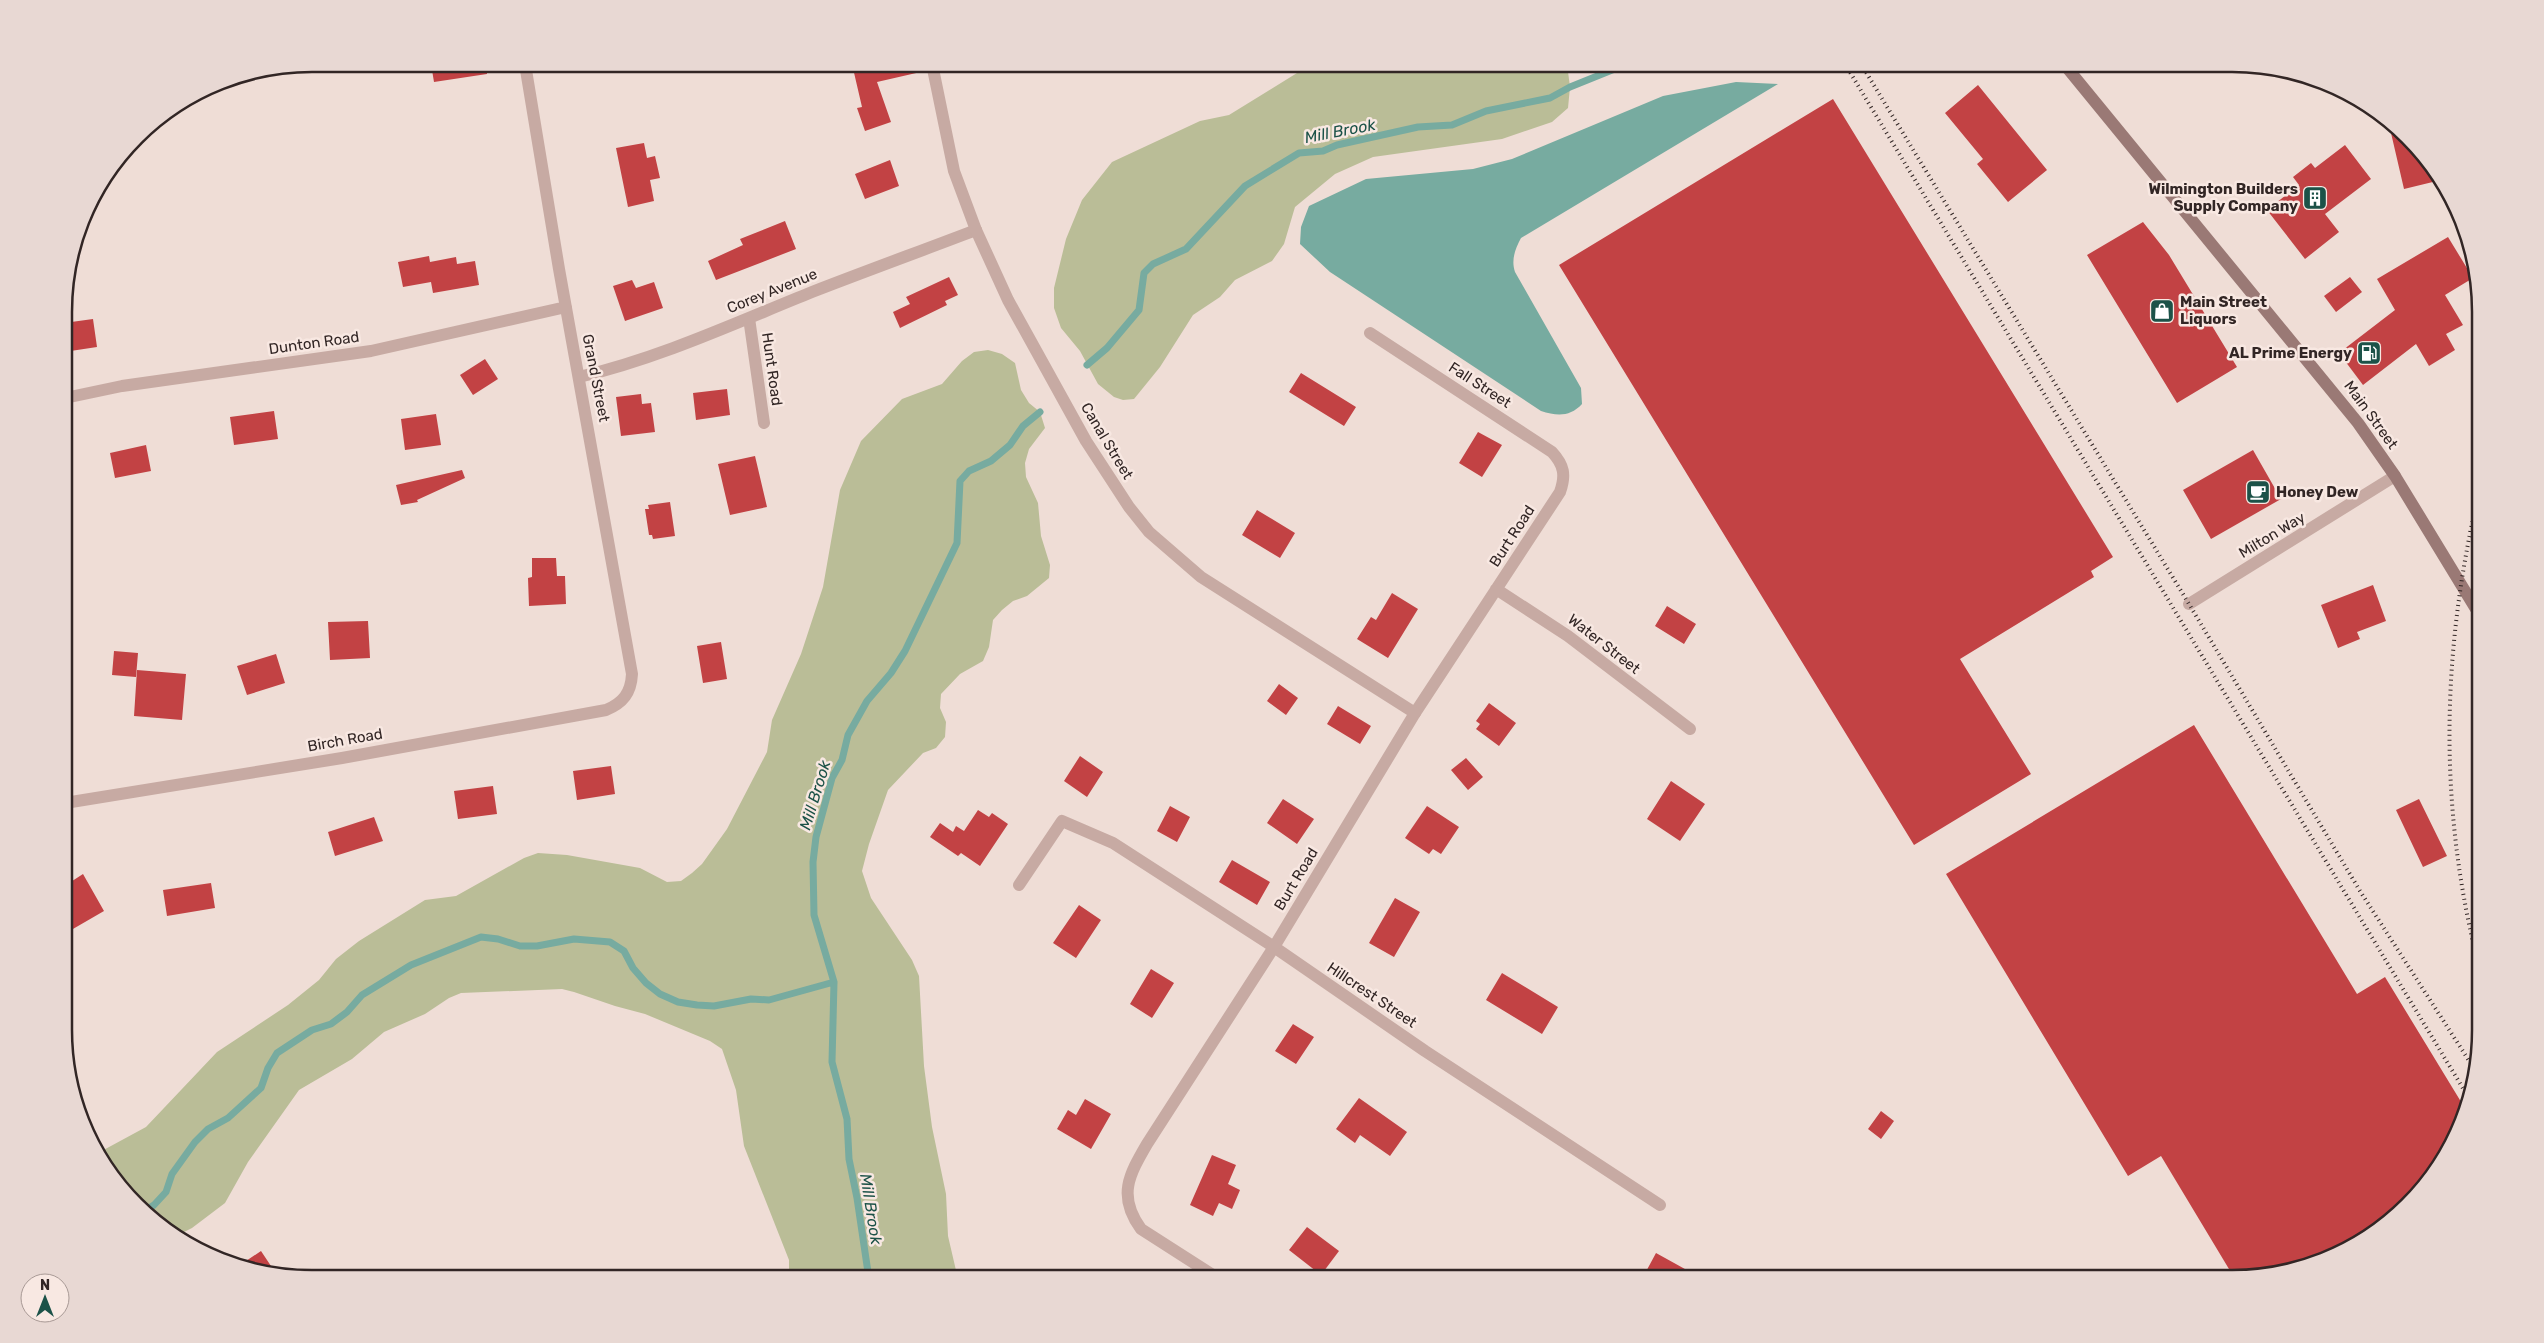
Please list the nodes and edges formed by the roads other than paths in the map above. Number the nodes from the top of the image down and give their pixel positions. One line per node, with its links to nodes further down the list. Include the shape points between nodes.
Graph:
1 (526, 72): 5 (street, Grand Street)
2 (934, 72): 4 (street, Canal Street, via 954,171)
3 (2071, 72): 12 (main road, Main Street, via 2332,389)
4 (976, 230): 6 (street, Corey Avenue); 17 (street, Canal Street, via 1008,300 1086,441 1149,532 1201,577)
5 (566, 307): 8 (street, Grand Street); 9 (street, Dunton Road, via 371,351 122,386)
6 (749, 318): 8 (street, Corey Avenue, via 640,361); 10 (street, Hunt Road)
7 (1370, 333): 11 (street, Fall Street, via 1552,452)
8 (579, 377): 16 (street, Grand Street, via 632,674)
9 (72, 396)
10 (764, 424)
11 (1564, 471): 13 (street, Burt Road, via 1560,492)
12 (2395, 476): 14 (main road, Main Street); 15 (street, Milton Way)
13 (1496, 590): 17 (street, Burt Road); 18 (street, Water Street, via 1568,636)
14 (2472, 602)
15 (2189, 604)
16 (626, 696): 19 (street, Birch Road, via 618,705 606,710 342,758)
17 (1416, 713): 21 (street, Burt Road)
18 (1690, 729)
19 (72, 802)
20 (1019, 885): 21 (street, Hillcrest Street, via 1062,821 1113,843)
21 (1274, 947): 22 (street, Hillcrest Street); 23 (street, Burt Road, via 1147,1144 1128,1185 1128,1205 1141,1229)
22 (1660, 1205)
23 (1205, 1270)

